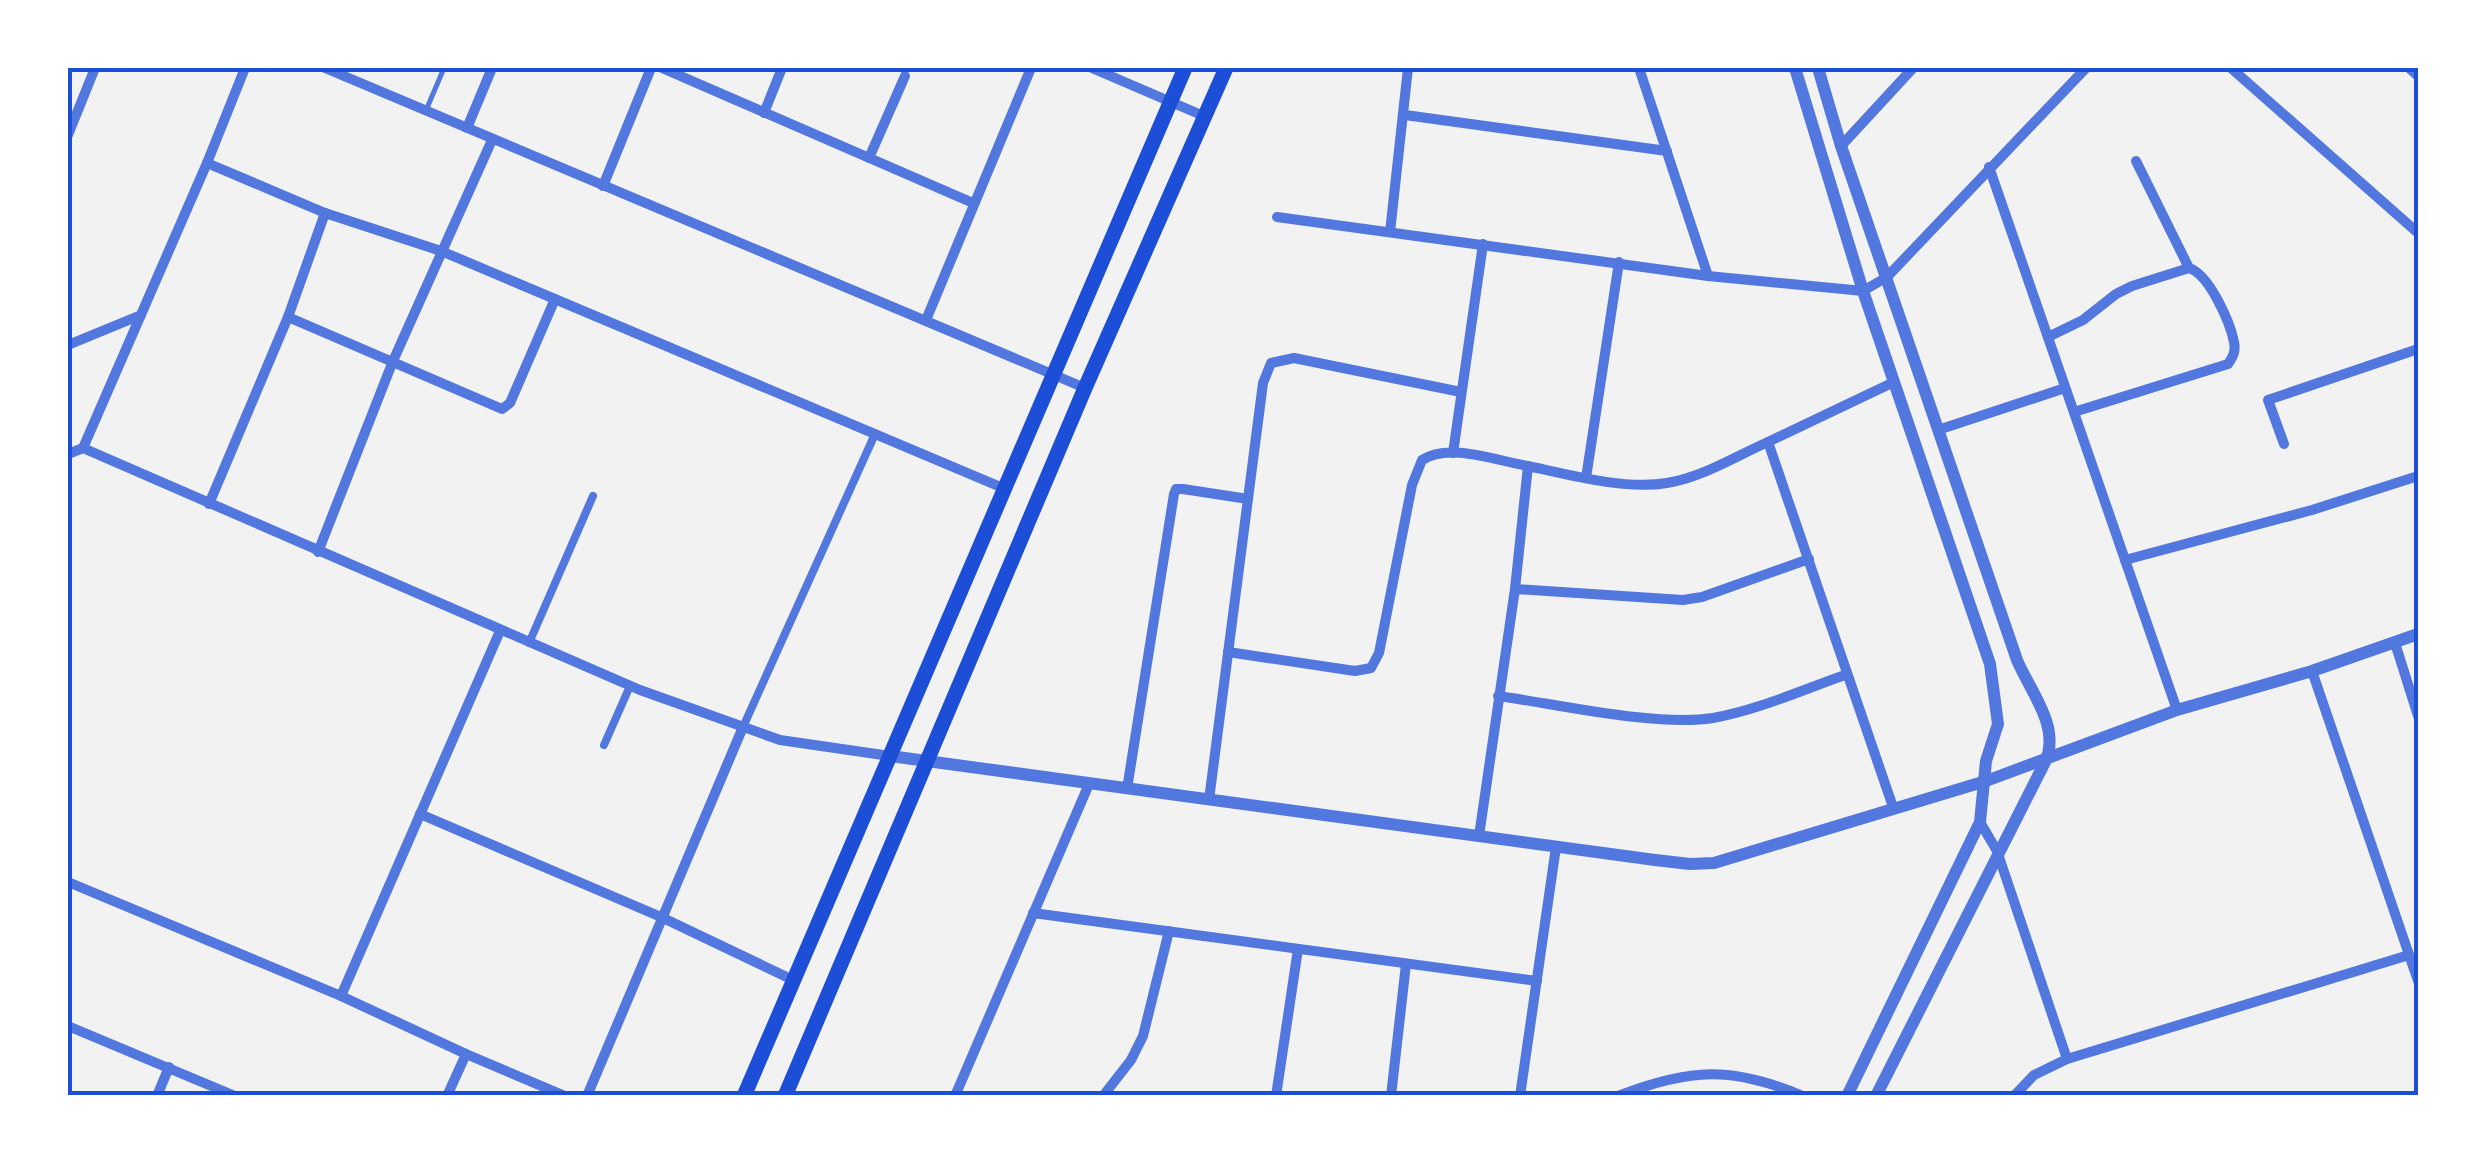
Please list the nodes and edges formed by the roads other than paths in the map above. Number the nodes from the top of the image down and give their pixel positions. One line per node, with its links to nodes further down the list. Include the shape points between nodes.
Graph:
1 (95, 68): 29 (street)
2 (245, 68): 35 (street)
3 (325, 68): 24 (street)
4 (444, 68): 24 (lane)
5 (492, 68): 28 (street)
6 (652, 68): 37 (street)
7 (662, 68): 25 (street)
8 (782, 68): 25 (street)
9 (1031, 68): 38 (street)
10 (1092, 68): 23 (street)
11 (1186, 68): 23 (main road)
12 (1226, 68): 27 (main road)
13 (1408, 68): 26 (street)
14 (1639, 68): 32 (street)
15 (1795, 68): 49 (street)
16 (1818, 68): 31 (street)
17 (1913, 68): 31 (street)
18 (2086, 68): 36 (street)
19 (2231, 68): 42 (street)
20 (2409, 68): 22 (street)
21 (905, 76): 33 (street)
22 (2418, 76)
23 (1172, 102): 27 (street); 58 (main road)
24 (426, 111): 28 (street)
25 (764, 113): 33 (street)
26 (1404, 114): 32 (street); 41 (street)
27 (1206, 117): 60 (main road)
28 (467, 128): 30 (street)
29 (68, 136)
30 (492, 140): 37 (street); 44 (street)
31 (1841, 146): 48 (street)
32 (1667, 151): 47 (street)
33 (870, 158): 38 (street)
34 (2136, 160): 46 (street)
35 (207, 163): 39 (street); 51 (street)
36 (1988, 167): 48 (street); 54 (street)
37 (603, 186): 53 (street)
38 (972, 203): 53 (street)
39 (325, 213): 44 (street); 52 (street)
40 (1276, 217): 41 (street)
41 (1390, 232): 43 (street)
42 (2418, 233)
43 (1482, 244): 45 (street); 62 (street)
44 (441, 251): 50 (street); 57 (street)
45 (1619, 262): 47 (street); 73 (street)
46 (2193, 269): 54 (street, via 2132,286); 63 (street, via 2208,282 2234,341 2228,364)
47 (1708, 276): 49 (street)
48 (1887, 277): 49 (street); 64 (street)
49 (1864, 291): 59 (street)
50 (555, 299): 57 (street, via 502,409); 65 (street)
51 (141, 315): 55 (street); 68 (street)
52 (288, 317): 57 (street); 77 (street)
53 (926, 320): 58 (street)
54 (2048, 336): 61 (street)
55 (68, 344)
56 (2418, 349): 67 (street, via 2268,400)
57 (393, 361): 78 (street)
58 (1052, 374): 60 (street); 74 (main road)
59 (1894, 382): 66 (street); 98 (street, via 1990,664 1998,724)
60 (1085, 388): 96 (main road)
61 (2065, 388): 63 (street); 64 (street)
62 (1461, 392): 69 (street); 76 (street, via 1294,358 1272,363 1263,382)
63 (2074, 412): 80 (street)
64 (1938, 430): 97 (street, via 2022,673 2047,721 2052,740)
65 (874, 434): 74 (street); 93 (street)
66 (1768, 442): 73 (street, via 1664,484); 79 (street)
67 (2284, 444)
68 (83, 448): 70 (street); 77 (street)
69 (1453, 453): 71 (street); 86 (street, via 1427,456 1418,469 1380,654 1371,668)
70 (68, 454)
71 (1528, 466): 73 (street); 81 (street)
72 (2418, 476): 80 (street)
73 (1586, 478)
74 (1003, 488): 95 (main road)
75 (593, 496): 84 (street)
76 (1248, 499): 86 (street); 100 (street, via 1176,489)
77 (209, 504): 78 (street)
78 (318, 552): 82 (street)
79 (1808, 559): 81 (street, via 1683,600); 88 (street)
80 (2126, 560): 91 (street)
81 (1515, 589): 90 (street)
82 (500, 631): 84 (street); 103 (street)
83 (2418, 634): 85 (street)
84 (529, 643): 89 (street)
85 (2394, 643): 87 (street); 92 (street)
86 (1228, 652): 101 (street)
87 (2312, 671): 91 (street); 113 (street)
88 (1845, 675): 90 (street, via 1710,718); 102 (street)
89 (630, 686): 93 (street); 94 (street)
90 (1498, 696): 105 (street)
91 (2177, 710): 97 (street)
92 (2418, 716)
93 (743, 727): 95 (street, via 780,740); 110 (street)
94 (604, 745)
95 (890, 756): 96 (street); 115 (main road)
96 (927, 760): 99 (street); 129 (main road)
97 (2046, 760): 98 (street); 107 (street)
98 (1986, 781): 102 (street); 104 (street)
99 (1088, 784): 100 (street); 109 (street)
100 (1127, 789): 101 (street)
101 (1209, 800): 105 (street)
102 (1893, 808): 106 (street, via 1714,863)
103 (420, 814): 110 (street); 118 (street)
104 (1980, 822): 107 (street); 137 (street)
105 (1479, 836): 106 (street)
106 (1556, 847): 116 (street)
107 (1998, 852): 121 (street); 138 (street)
108 (68, 882): 118 (street)
109 (1033, 913): 111 (street); 130 (street)
110 (661, 917): 115 (street); 127 (street)
111 (1168, 932): 112 (street); 131 (street, via 1143,1036)
112 (1298, 949): 114 (street); 132 (street)
113 (2409, 955): 117 (street); 121 (street)
114 (1406, 964): 116 (street); 133 (street)
115 (793, 980): 128 (main road)
116 (1536, 981): 134 (street)
117 (2418, 981)
118 (342, 996): 120 (street)
119 (68, 1026): 122 (street)
120 (466, 1054): 125 (street); 126 (street)
121 (2067, 1059): 139 (street, via 2034,1075)
122 (169, 1067): 123 (street); 124 (street)
123 (157, 1096)
124 (235, 1096)
125 (447, 1096)
126 (565, 1096)
127 (588, 1096)
128 (744, 1096)
129 (785, 1096)
130 (955, 1096)
131 (1103, 1096)
132 (1276, 1096)
133 (1390, 1096)
134 (1520, 1096)
135 (1618, 1096): 136 (street, via 1697,1074 1737,1073)
136 (1802, 1096)
137 (1847, 1096)
138 (1876, 1096)
139 (2014, 1096)

